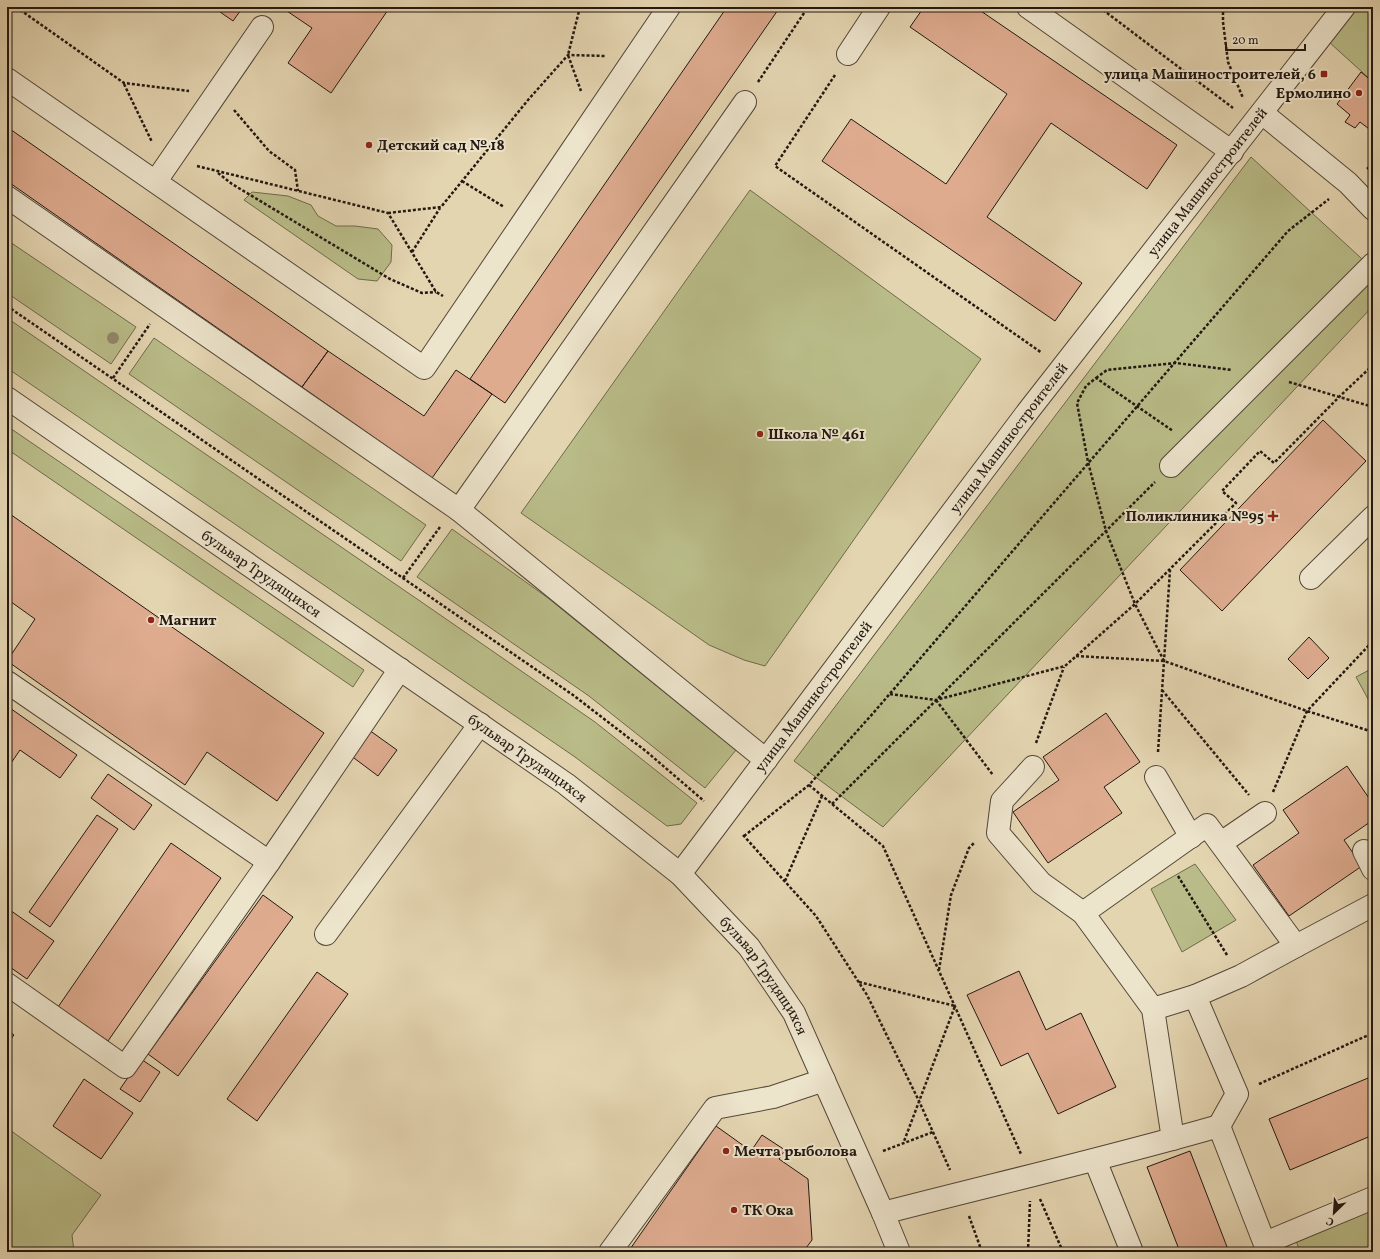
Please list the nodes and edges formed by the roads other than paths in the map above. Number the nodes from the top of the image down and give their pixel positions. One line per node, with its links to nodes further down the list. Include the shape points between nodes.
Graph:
1 (669, 7): 11 (street, via 424,368)
2 (879, 7): 6 (street)
3 (1028, 7): 10 (street)
4 (1344, 7): 9 (street, улица Машиностроителей)
5 (262, 27): 11 (street)
6 (848, 54)
7 (7, 79): 11 (street)
8 (744, 102): 17 (street)
9 (1262, 113): 10 (street, улица Машиностроителей); 13 (street, via 1348,183)
10 (1232, 152): 23 (street, улица Машиностроителей, via 1029,410)
11 (156, 181)
12 (7, 197): 17 (street)
13 (1373, 209)
14 (1373, 264): 16 (street)
15 (7, 398): 20 (street, бульвар Трудящихся)
16 (1171, 466)
17 (457, 508): 23 (street)
18 (1373, 517): 19 (street)
19 (1311, 578)
20 (400, 669): 22 (street, бульвар Трудящихся); 29 (street)
21 (7, 682): 29 (street)
22 (480, 724): 30 (street, бульвар Трудящихся, via 566,784); 33 (street)
23 (766, 760): 30 (street, улица Машиностроителей)
24 (1033, 767): 32 (street, via 1002,801 998,833 1041,883)
25 (1156, 778): 27 (street)
26 (1265, 813): 28 (street)
27 (1191, 837): 28 (street, via 1207,825); 32 (street)
28 (1221, 843): 34 (street)
29 (269, 862): 35 (street, via 125,1067)
30 (680, 874): 38 (street, бульвар Трудящихся, via 749,947 794,1014)
31 (1373, 904): 34 (street)
32 (1083, 913): 37 (street)
33 (326, 934)
34 (1296, 946): 36 (street, via 1241,976)
35 (7, 984)
36 (1195, 996): 37 (street); 39 (street, via 1237,1094)
37 (1153, 1009): 40 (street)
38 (824, 1080): 43 (street, бульвар Трудящихся); 45 (street, via 773,1097 715,1108)
39 (1219, 1126): 40 (street); 44 (street)
40 (1173, 1139): 41 (street)
41 (1095, 1160): 43 (street); 47 (street)
42 (1373, 1198): 44 (street)
43 (883, 1213): 46 (street, бульвар Трудящихся)
44 (1266, 1248)
45 (610, 1252)
46 (899, 1252)
47 (1132, 1252)

